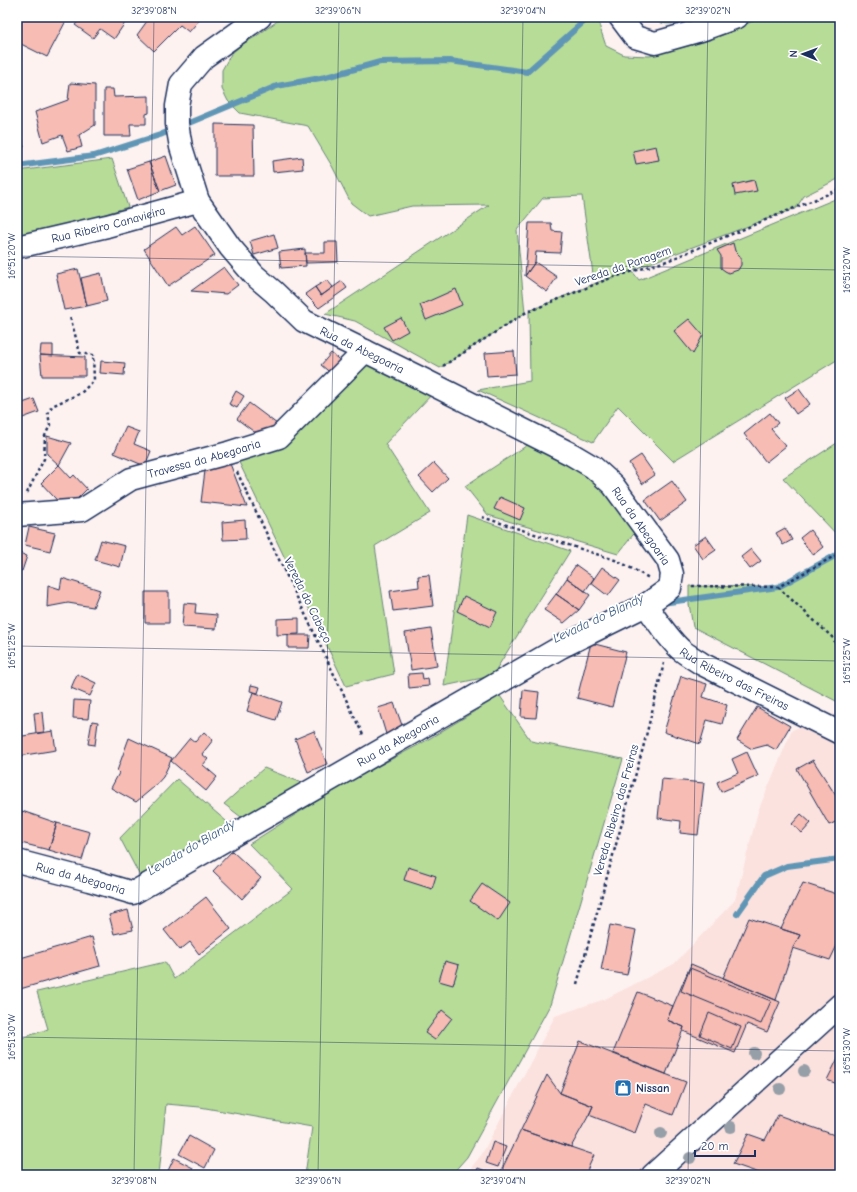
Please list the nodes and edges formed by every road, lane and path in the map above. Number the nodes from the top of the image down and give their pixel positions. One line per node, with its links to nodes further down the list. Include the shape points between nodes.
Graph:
1 (260, 17): 5 (street, Rua da Abegoaria, via 204,56 181,84 177,124 181,147)
2 (620, 17): 3 (street, via 635,37 655,43)
3 (737, 17)
4 (840, 189): 9 (path, Vereda da Paragem, via 667,261 608,279 525,313)
5 (198, 201): 6 (street, Rua Ribeiro Canavieira); 8 (street, Rua da Abegoaria, via 230,247 254,275 304,321)
6 (17, 247)
7 (70, 316): 11 (path, via 80,353 93,355 94,380 81,393 52,406 48,413 50,425 45,436 44,459)
8 (365, 351): 9 (street, Rua da Abegoaria); 10 (street, Travessa da Abegoaria, via 279,437)
9 (422, 379): 14 (street, Rua da Abegoaria, via 593,467 613,485 668,560 672,574)
10 (228, 453): 11 (street, Travessa da Abegoaria, via 131,480 82,510); 20 (path, Vereda do Cabeço)
11 (20, 507)
12 (482, 517): 14 (path, via 618,560)
13 (840, 553): 15 (path)
14 (670, 588): 15 (path); 16 (street, Rua da Abegoaria)
15 (778, 588): 18 (path, via 833,638)
16 (646, 605): 17 (street, Rua Ribeiro das Freiras); 20 (street, Rua da Abegoaria, via 561,647)
17 (670, 639): 19 (street, Rua Ribeiro das Freiras, via 702,664); 22 (path, Vereda Ribeiro das Freiras, via 643,748)
18 (840, 653)
19 (840, 732)
20 (372, 755): 21 (street, Rua da Abegoaria, via 133,893)
21 (17, 861)
22 (577, 984)
23 (840, 1005): 24 (street)
24 (653, 1175)

